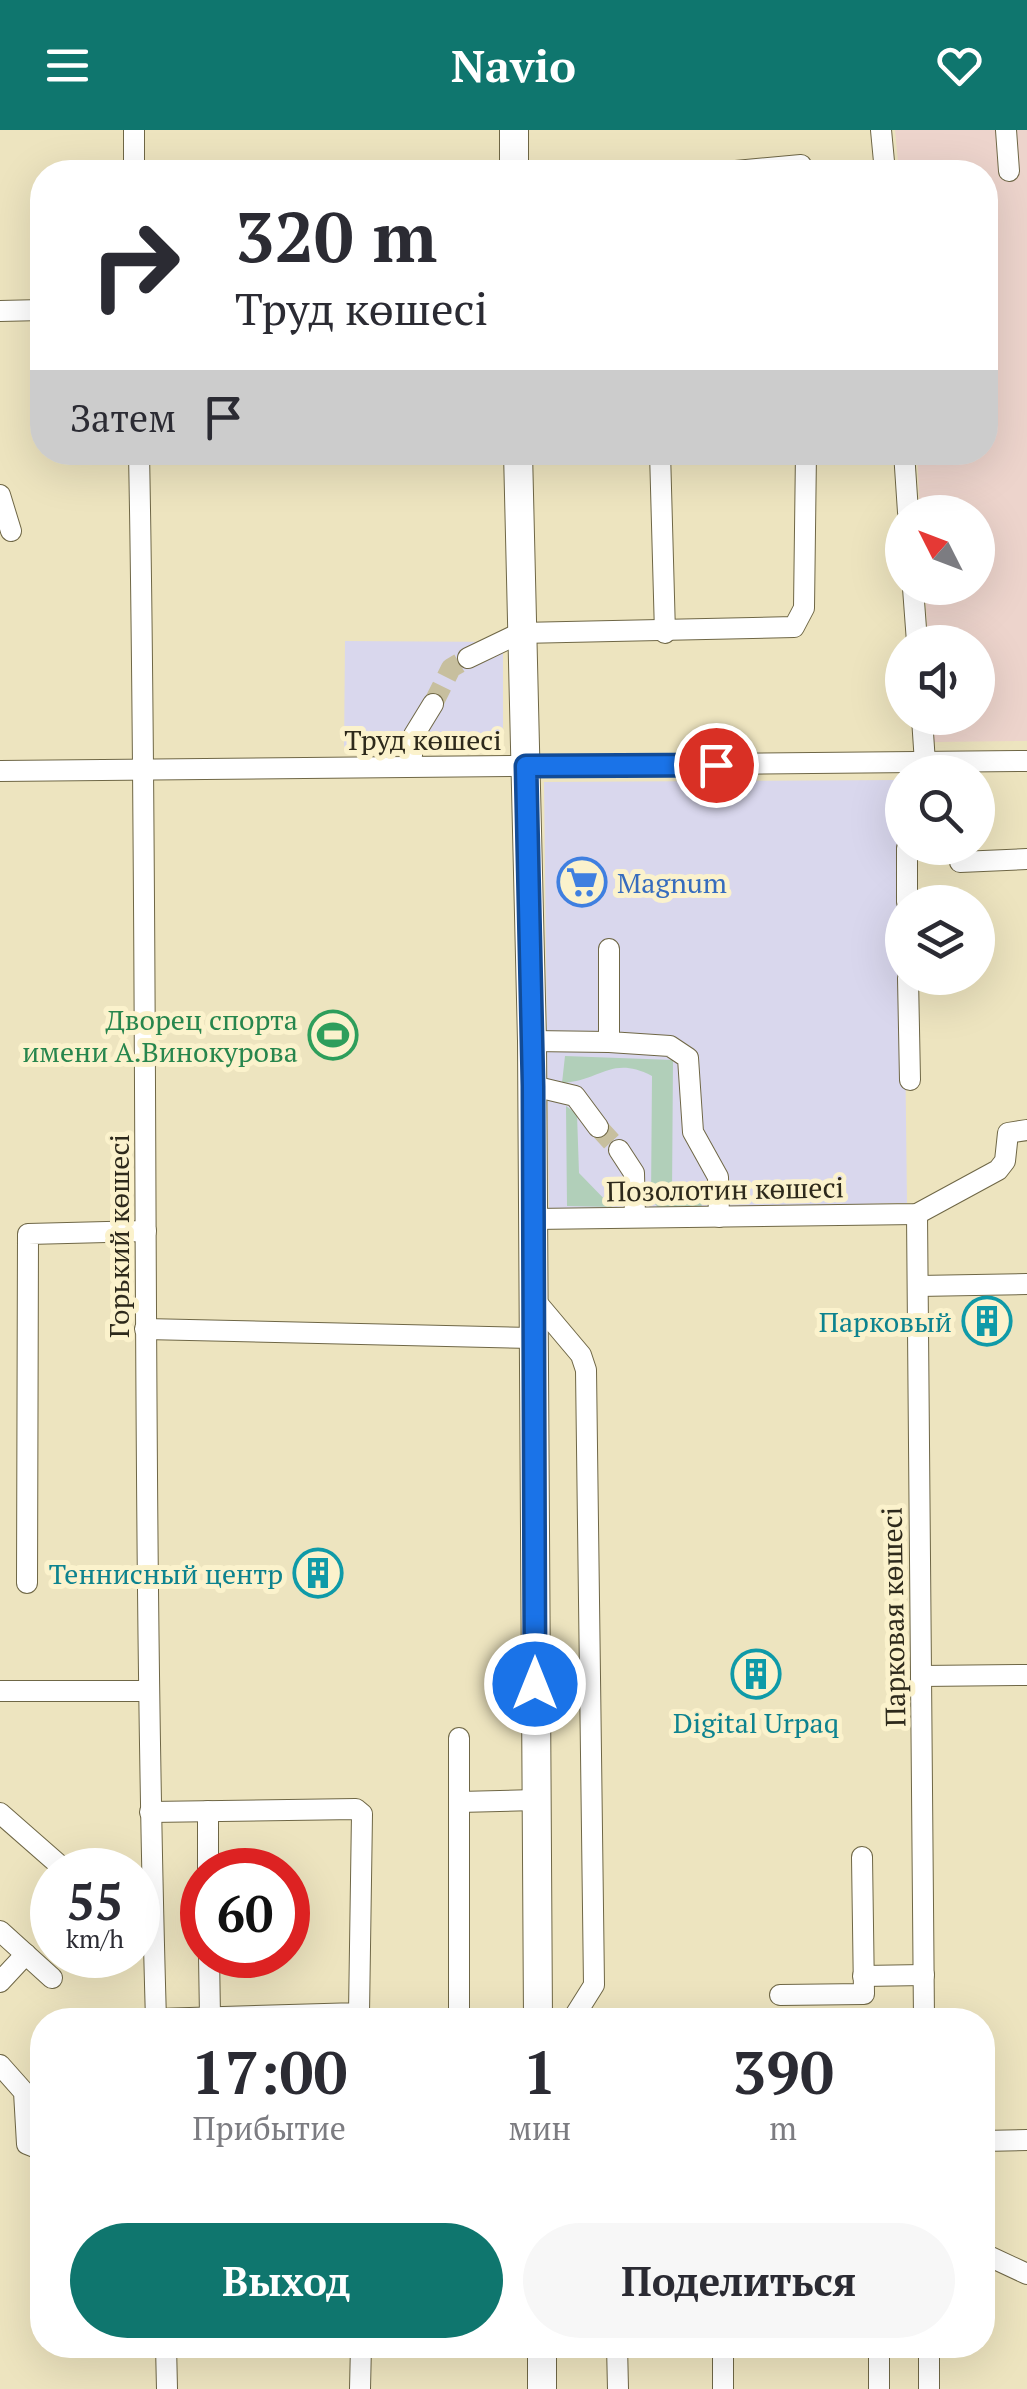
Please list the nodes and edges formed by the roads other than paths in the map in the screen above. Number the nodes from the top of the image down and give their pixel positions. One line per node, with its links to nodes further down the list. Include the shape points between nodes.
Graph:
1 (134, 130): 5 (street)
2 (514, 130): 6 (main road)
3 (881, 130): 7 (street)
4 (1006, 130): 8 (street)
5 (134, 160)
6 (514, 160)
7 (883, 160)
8 (1008, 171)
9 (30, 310): 10 (street)
10 (0, 311)
11 (139, 465): 28 (street, Горький көшесі)
12 (518, 465): 19 (main road)
13 (660, 465): 20 (street)
14 (806, 465): 20 (street, via 800,622 787,629)
15 (905, 465): 17 (street)
16 (0, 495): 18 (street)
17 (907, 495)
18 (11, 530)
19 (520, 633): 20 (street); 21 (street); 26 (main road)
20 (665, 633)
21 (468, 658)
22 (433, 704): 25 (street, via 414,735)
23 (1027, 761): 24 (street, Труд көшесі)
24 (995, 762)
25 (410, 766): 26 (street, Труд көшесі); 28 (street, Труд көшесі)
26 (526, 766): 27 (street, Труд көшесі); 34 (main road)
27 (885, 766)
28 (145, 769): 29 (street, Труд көшесі); 45 (street, Горький көшесі)
29 (0, 771)
30 (1027, 859): 31 (street)
31 (995, 860)
32 (609, 949): 35 (street)
33 (908, 995): 36 (street)
34 (532, 1041): 35 (street); 37 (main road)
35 (609, 1042): 43 (street, via 670,1046 688,1058 693,1132 718,1177)
36 (910, 1080)
37 (533, 1086): 38 (street, via 575,1096); 44 (main road)
38 (598, 1127)
39 (1027, 1130): 41 (street, via 1008,1133 998,1170)
40 (620, 1150): 42 (street, via 634,1174)
41 (917, 1214): 43 (street, Позолотин көшесі); 47 (street, Парковая көшесі)
42 (635, 1217): 43 (street, Позолотин көшесі); 44 (street, Позолотин көшесі)
43 (719, 1217)
44 (534, 1218): 48 (main road)
45 (146, 1231): 49 (street, Горький көшесі); 51 (street, via 28,1234)
46 (1027, 1284): 47 (street)
47 (918, 1286): 52 (street, Парковая көшесі)
48 (533, 1298): 50 (main road); 80 (street, via 585,1365 594,1985)
49 (146, 1329): 50 (street); 55 (street, Горький көшесі)
50 (532, 1338): 57 (main road)
51 (27, 1583)
52 (921, 1676): 53 (street); 69 (street, Парковая көшесі)
53 (1027, 1676)
54 (0, 1691): 55 (street)
55 (148, 1691): 60 (street, Горький көшесі)
56 (459, 1738): 58 (street)
57 (534, 1800): 58 (street); 79 (main road)
58 (459, 1802): 78 (street)
59 (208, 1811): 60 (street); 64 (street); 77 (street, via 362,1814)
60 (150, 1812): 63 (street, Горький көшесі)
61 (0, 1813): 62 (street)
62 (40, 1848)
63 (148, 1848)
64 (208, 1848)
65 (862, 1857): 70 (street)
66 (0, 1931): 67 (street)
67 (26, 1954): 68 (street); 73 (street)
68 (30, 1958)
69 (924, 1975): 70 (street); 81 (street, Парковая көшесі)
70 (863, 1976): 74 (street, via 864,1994)
71 (152, 1978): 75 (street, Горький көшесі)
72 (209, 1978): 76 (street)
73 (0, 1982)
74 (780, 1995)
75 (155, 2008)
76 (210, 2008)
77 (359, 2008)
78 (459, 2008)
79 (538, 2008)
80 (580, 2008)
81 (924, 2008)
82 (0, 2065): 85 (street, via 22,2086)
83 (1027, 2140): 84 (street)
84 (995, 2141)
85 (30, 2143)
86 (995, 2259): 87 (street)
87 (1027, 2274)
88 (166, 2358): 95 (street)
89 (360, 2358): 96 (street)
90 (542, 2358): 97 (main road)
91 (617, 2358): 98 (street)
92 (723, 2358): 99 (street)
93 (878, 2358): 100 (street)
94 (928, 2358): 101 (street)
95 (166, 2389)
96 (360, 2389)
97 (542, 2389)
98 (618, 2389)
99 (723, 2389)
100 (879, 2389)
101 (929, 2389)

